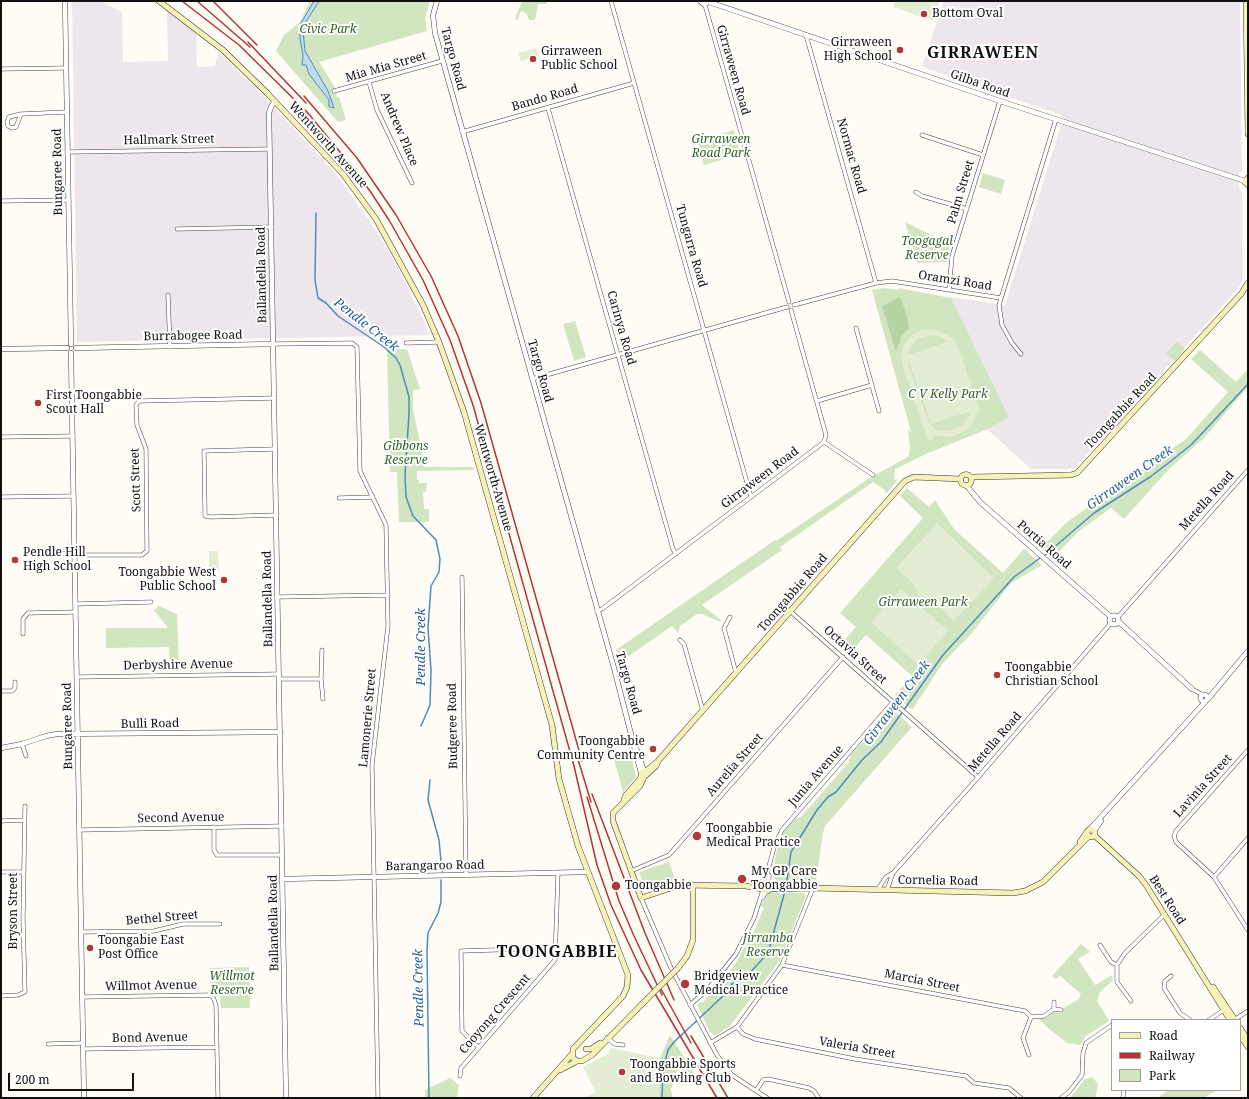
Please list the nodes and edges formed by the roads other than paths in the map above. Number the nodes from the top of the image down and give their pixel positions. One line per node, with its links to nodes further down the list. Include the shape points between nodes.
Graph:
1 (65, 1): 10 (street, Bungaree Road)
2 (159, 1): 15 (main road, Wentworth Avenue, via 212,41)
3 (437, 1): 9 (street, Targo Road, via 433,12 433,24)
4 (611, 1): 13 (street, Tungarra Road)
5 (700, 1): 7 (street, Gilba Road)
6 (1246, 1): 18 (main road)
7 (708, 2): 8 (street, Gilba Road); 41 (street, Girraween Road)
8 (806, 36): 16 (street, Gilba Road); 36 (street, Normac Road)
9 (442, 61): 12 (street, Mia Mia Street); 22 (street, Targo Road)
10 (66, 68): 11 (street); 19 (street, Bungaree Road)
11 (1, 69)
12 (369, 82): 14 (street, Mia Mia Street); 29 (street, Andrew Place, via 377,110)
13 (634, 83): 17 (street, Bando Road); 46 (street, Tungarra Road)
14 (334, 91)
15 (275, 101): 25 (street, Ballandella Road, via 270,110); 47 (main road, Wentworth Avenue, via 343,174 368,208 407,273)
16 (1000, 102): 21 (street, Gilba Road); 27 (street, Palm Street)
17 (548, 108): 22 (street, Bando Road); 57 (street, Carinya Road)
18 (1248, 108): 23 (main road)
19 (67, 112): 20 (street); 26 (street, Bungaree Road)
20 (21, 114): 20 (street, via 16,127 8,126 9,117)
21 (1056, 119): 28 (street, Gilba Road); 40 (street, Oramzi Road)
22 (462, 132): 59 (street, Targo Road)
23 (1248, 134)
24 (922, 135): 27 (street)
25 (270, 149): 26 (street, Hallmark Street); 34 (street, Ballandella Road)
26 (68, 152): 31 (street, Bungaree Road)
27 (983, 155): 33 (street, Palm Street)
28 (1247, 182)
29 (412, 183)
30 (916, 192): 33 (street)
31 (69, 200): 32 (street); 49 (street, Bungaree Road)
32 (1, 201)
33 (967, 209): 38 (street, Palm Street, via 952,256)
34 (272, 227): 35 (street); 50 (street, Ballandella Road)
35 (176, 229)
36 (876, 283): 38 (street, Oramzi Road, via 892,281); 42 (street, Oramzi Road)
37 (1248, 283): 70 (main road, Toongabbie Road, via 1220,318 1077,473)
38 (949, 290): 40 (street, Oramzi Road)
39 (168, 295): 51 (street)
40 (1001, 298): 58 (street, via 999,312 1002,325)
41 (789, 302): 42 (street); 43 (street)
42 (794, 305): 44 (street)
43 (787, 307): 44 (street); 46 (street)
44 (791, 310): 62 (street)
45 (856, 328): 60 (street)
46 (704, 330): 57 (street); 76 (street, Tungarra Road)
47 (439, 342): 48 (street); 131 (main road, Wentworth Avenue, via 464,412 546,702 555,736 559,779)
48 (406, 343)
49 (71, 344): 52 (street); 53 (street)
50 (274, 344): 51 (street, Burrabogee Road); 54 (street, Burrabogee Road, via 352,343); 61 (street, Ballandella Road)
51 (170, 347): 53 (street, Burrabogee Road)
52 (67, 348): 55 (street); 56 (street)
53 (76, 348): 56 (street)
54 (357, 348): 75 (street, Lamonerie Street, via 360,471)
55 (1, 349)
56 (72, 353): 64 (street, Bungaree Road)
57 (618, 354): 59 (street); 81 (street, Carinya Road)
58 (1021, 354)
59 (532, 379): 87 (street, Targo Road)
60 (872, 385): 62 (street); 63 (street)
61 (274, 398): 67 (street, Ballandella Road); 80 (street, Scott Street, via 138,401 137,425 146,449 147,551 142,554)
62 (817, 401): 66 (street, via 826,435)
63 (879, 411)
64 (73, 436): 65 (street); 73 (street, Bungaree Road)
65 (1, 437)
66 (824, 442): 69 (street); 76 (street, Girraween Road)
67 (276, 449): 78 (street, Ballandella Road); 78 (street, via 204,451 204,511 205,516 212,517)
68 (1248, 470): 92 (street, Metella Road)
69 (873, 475)
70 (972, 477): 71 (main road, via 966,474); 72 (main road, via 971,483)
71 (961, 479): 72 (main road); 88 (main road, Toongabbie Road, via 914,477 905,481)
72 (966, 485): 91 (street, Portia Road, via 975,498)
73 (74, 496): 74 (street); 80 (street, Bungaree Road)
74 (1, 497)
75 (373, 497): 77 (street); 83 (street, Lamonerie Street, via 386,525)
76 (751, 497): 81 (street, Girraween Road)
77 (339, 498)
78 (277, 515): 84 (street, Ballandella Road)
79 (50, 554): 80 (street)
80 (75, 554): 86 (street, Bungaree Road)
81 (676, 554): 87 (street, Girraween Road, via 602,609)
82 (462, 577): 134 (street, Budgeree Road)
83 (388, 595): 84 (street); 135 (street, Lamonerie Street, via 388,626 372,753)
84 (278, 597): 99 (street, Ballandella Road)
85 (151, 602): 86 (street)
86 (76, 604): 89 (street, Bungaree Road)
87 (597, 610): 117 (street, Targo Road)
88 (790, 611): 98 (street, Octavia Street); 100 (main road, Toongabbie Road)
89 (76, 612): 94 (street, via 28,613 23,619); 101 (street, Bungaree Road)
90 (730, 617): 100 (street, via 724,628)
91 (1111, 617): 92 (street, via 1115,615); 93 (street)
92 (1118, 620): 93 (street, via 1115,624); 105 (street)
93 (1111, 623): 118 (street, Metella Road)
94 (23, 634)
95 (680, 640): 110 (street, via 684,644)
96 (322, 650): 103 (street)
97 (1248, 651): 107 (street, Cornelia Road)
98 (843, 657): 109 (street, Octavia Street); 128 (street, Aurelia Street, via 671,853 662,860)
99 (279, 674): 101 (street, Derbyshire Avenue); 102 (street, Ballandella Road)
100 (736, 674): 110 (main road, Toongabbie Road)
101 (77, 677): 112 (street, Bungaree Road)
102 (279, 679): 103 (street); 111 (street, Ballandella Road)
103 (321, 679): 108 (street)
104 (16, 682): 106 (street, via 16,688 12,691)
105 (1192, 689): 107 (street)
106 (1, 691)
107 (1203, 698): 125 (street, Cornelia Road)
108 (323, 699)
109 (894, 702): 118 (street, Octavia Street); 139 (street, Junia Avenue, via 782,830 775,844)
110 (704, 712): 117 (main road, Toongabbie Road, via 656,766)
111 (280, 732): 112 (street, Bulli Road); 122 (street, Ballandella Road)
112 (78, 735): 113 (street, Bulli Road, via 46,736); 124 (street, Bungaree Road)
113 (22, 744): 114 (street, Bulli Road); 116 (street)
114 (1, 748)
115 (1248, 750): 136 (street, Lavinia Street, via 1174,836 1176,842)
116 (26, 756)
117 (644, 774): 128 (main road, Toongabbie Road, via 613,814 613,821)
118 (978, 777): 132 (street, Metella Road)
119 (25, 806): 120 (street, Bryson Street)
120 (24, 820): 121 (street); 130 (street, Bryson Street)
121 (1, 821)
122 (282, 826): 123 (street, Second Avenue); 127 (street, Ballandella Road)
123 (214, 827): 124 (street, Second Avenue); 127 (street, via 214,850 217,855)
124 (80, 830): 147 (street, Bungaree Road)
125 (1091, 833): 142 (main road, Cornelia Road, via 1044,882 1025,891 1013,893); 144 (main road, Best Road, via 1139,876)
126 (1248, 838): 136 (street)
127 (282, 855): 137 (street, Ballandella Road)
128 (631, 871): 143 (main road)
129 (1, 872): 130 (street)
130 (24, 872): 153 (street, Bryson Street, via 25,992)
131 (587, 872): 133 (street, Barangaroo Road); 179 (main road, Wentworth Avenue, via 628,979 623,996 586,1037)
132 (892, 873): 141 (street, Metella Road); 142 (street, Metella Road)
133 (558, 874): 134 (street, Barangaroo Road); 149 (street, Cooyong Crescent)
134 (466, 875): 135 (street, Barangaroo Road)
135 (374, 877): 137 (street, Barangaroo Road); 193 (street, Lamonerie Street)
136 (1214, 877): 146 (street)
137 (283, 879): 192 (street, Ballandella Road)
138 (693, 885): 139 (main road, Cornelia Road); 143 (main road, Cornelia Road, via 675,886); 172 (main road, bridge, via 693,940 687,956)
139 (766, 886): 140 (main road, Cornelia Road); 157 (street, Junia Avenue, via 748,931 729,965)
140 (813, 888): 141 (main road, Cornelia Road); 150 (street)
141 (878, 889): 142 (main road, Cornelia Road)
142 (887, 890)
143 (641, 898): 157 (street)
144 (1165, 914): 151 (street, via 1125,953); 159 (main road, Best Road)
145 (220, 924): 147 (street, Bethel Street, via 183,924 154,931)
146 (1248, 930)
147 (82, 932): 154 (street, Bungaree Road)
148 (1100, 945): 151 (street, via 1111,962)
149 (556, 948): 181 (street, Cooyong Crescent, via 554,963); 181 (street, via 461,951 462,1031)
150 (782, 965): 162 (street, Marcia Street, via 1025,1011); 169 (street)
151 (1117, 965): 155 (street, via 1117,982)
152 (1171, 976): 163 (street, via 1165,981 1164,988 1180,1013)
153 (1, 996)
154 (82, 997): 174 (street, Bungaree Road); 178 (street, Willmot Avenue, via 210,995 216,1005)
155 (1131, 1001)
156 (1054, 1002): 158 (street)
157 (690, 1005): 175 (street)
158 (1054, 1009): 160 (street); 162 (street, via 1044,1016)
159 (1225, 1009): 164 (street); 165 (main road, Best Road); 166 (main road, Best Road)
160 (1061, 1010)
161 (1248, 1011): 167 (street)
162 (1031, 1017): 184 (street, via 1022,1038)
163 (1189, 1019)
164 (1210, 1019)
165 (1230, 1019)
166 (1233, 1019)
167 (1236, 1019)
168 (1111, 1026): 198 (street, via 1086,1043 1082,1074 1069,1092)
169 (737, 1027): 175 (street); 197 (street, Valeria Street, via 743,1034 755,1039 855,1059 966,1076 974,1083 1009,1088)
170 (1241, 1030): 173 (main road)
171 (1241, 1036): 180 (main road)
172 (607, 1038): 177 (street, via 615,1044); 179 (main road, via 594,1048); 185 (main road)
173 (1248, 1040)
174 (83, 1043): 176 (street); 182 (street, Bungaree Road)
175 (710, 1043): 189 (street, via 732,1075)
176 (48, 1044)
177 (622, 1045)
178 (217, 1047): 182 (street, Bond Avenue); 191 (street, Willmot Avenue)
179 (582, 1047): 183 (main road, Wentworth Avenue); 185 (main road, via 588,1055)
180 (1248, 1047)
181 (479, 1048): 188 (street, Cooyong Crescent, via 461,1068)
182 (83, 1049): 190 (street, Bungaree Road)
183 (572, 1054): 186 (main road); 187 (main road)
184 (1029, 1055)
185 (585, 1060): 186 (main road)
186 (577, 1061): 187 (main road)
187 (558, 1071): 194 (main road)
188 (460, 1076)
189 (756, 1091): 195 (street); 196 (street, via 763,1080 768,1080 808,1088)
190 (84, 1098)
191 (218, 1098)
192 (286, 1098)
193 (378, 1098)
194 (533, 1098)
195 (767, 1098)
196 (819, 1098)
197 (1021, 1098)
198 (1061, 1098)

